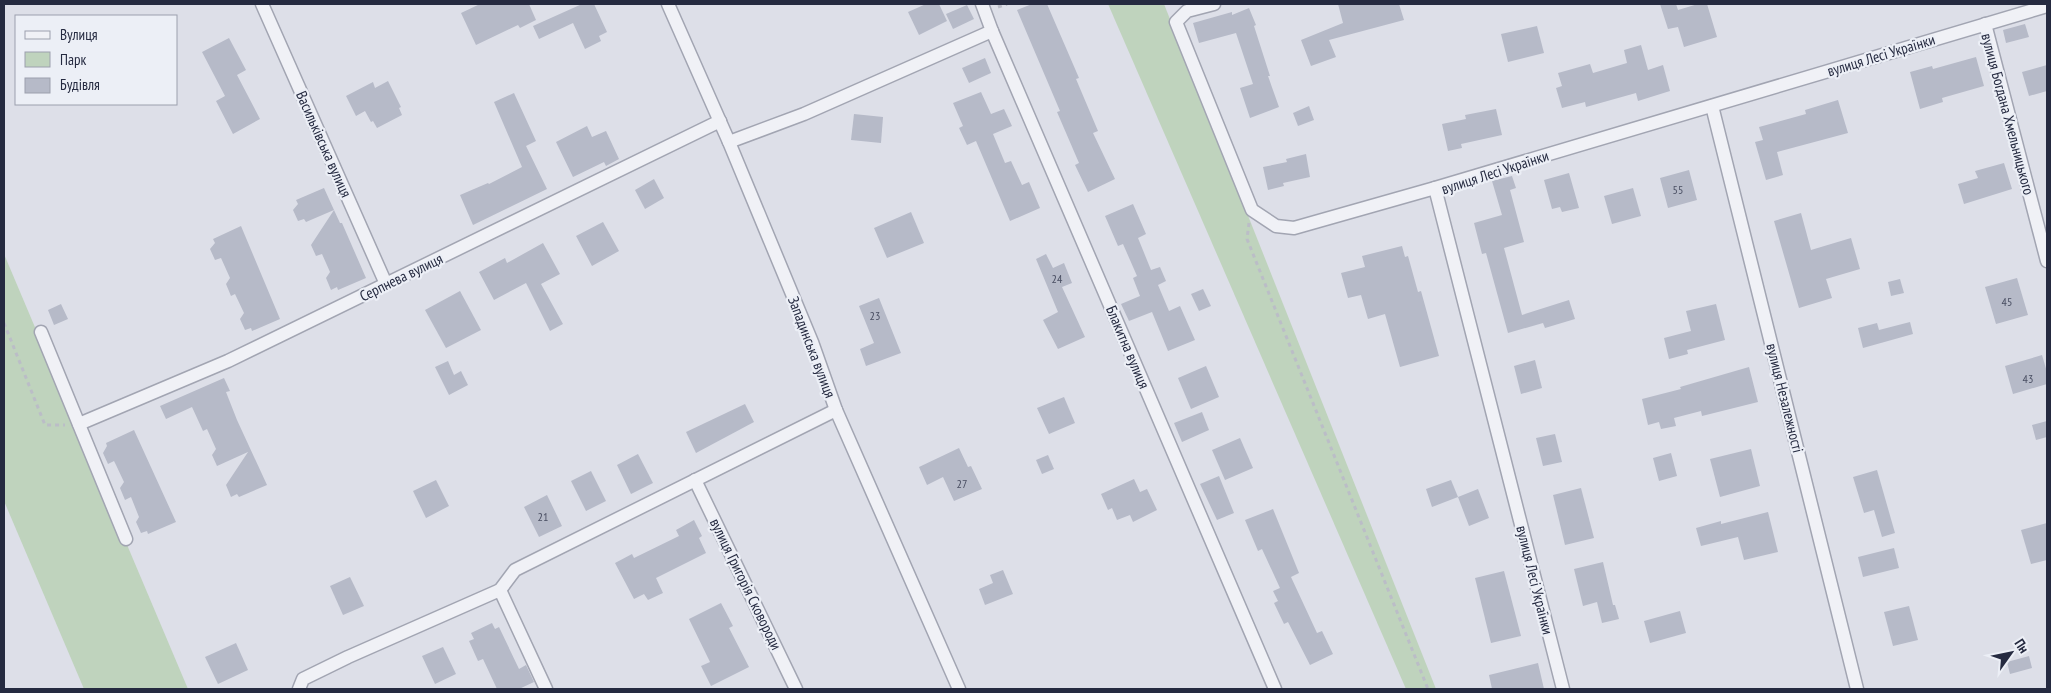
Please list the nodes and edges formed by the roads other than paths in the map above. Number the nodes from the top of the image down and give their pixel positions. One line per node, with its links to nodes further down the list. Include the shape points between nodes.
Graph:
1 (262, 4): 13 (street, Васильківська вулиця)
2 (668, 4): 9 (street, Западинська вулиця)
3 (982, 4): 7 (street, Блакитна вулиця)
4 (1214, 4): 11 (street, via 1187,11 1176,22 1252,210 1276,226 1294,228)
5 (2047, 6): 6 (street, вулиця Лесі Українки)
6 (1985, 24): 8 (street, вулиця Лесі Українки); 12 (street, вулиця Богдана Хмельницького)
7 (992, 30): 10 (street, via 804,114); 24 (street, Блакитна вулиця)
8 (1712, 106): 11 (street, вулиця Лесі Українки); 26 (street, вулиця Незалежності)
9 (720, 121): 10 (street, Западинська вулиця); 13 (street, Серпнева вулиця)
10 (729, 142): 15 (street, Западинська вулиця, via 812,342)
11 (1435, 188): 25 (street, вулиця Лесі Українки)
12 (2047, 261)
13 (386, 284): 16 (street, Серпнева вулиця, via 228,361)
14 (41, 332): 16 (street)
15 (836, 410): 17 (street); 23 (street, Западинська вулиця)
16 (79, 424): 18 (street)
17 (695, 480): 19 (street, via 514,570); 22 (street, вулиця Григорія Сковороди)
18 (126, 539)
19 (500, 590): 20 (street, via 348,657 303,680); 21 (street)
20 (299, 689)
21 (546, 689)
22 (796, 689)
23 (959, 689)
24 (1275, 689)
25 (1563, 689)
26 (1857, 689)

